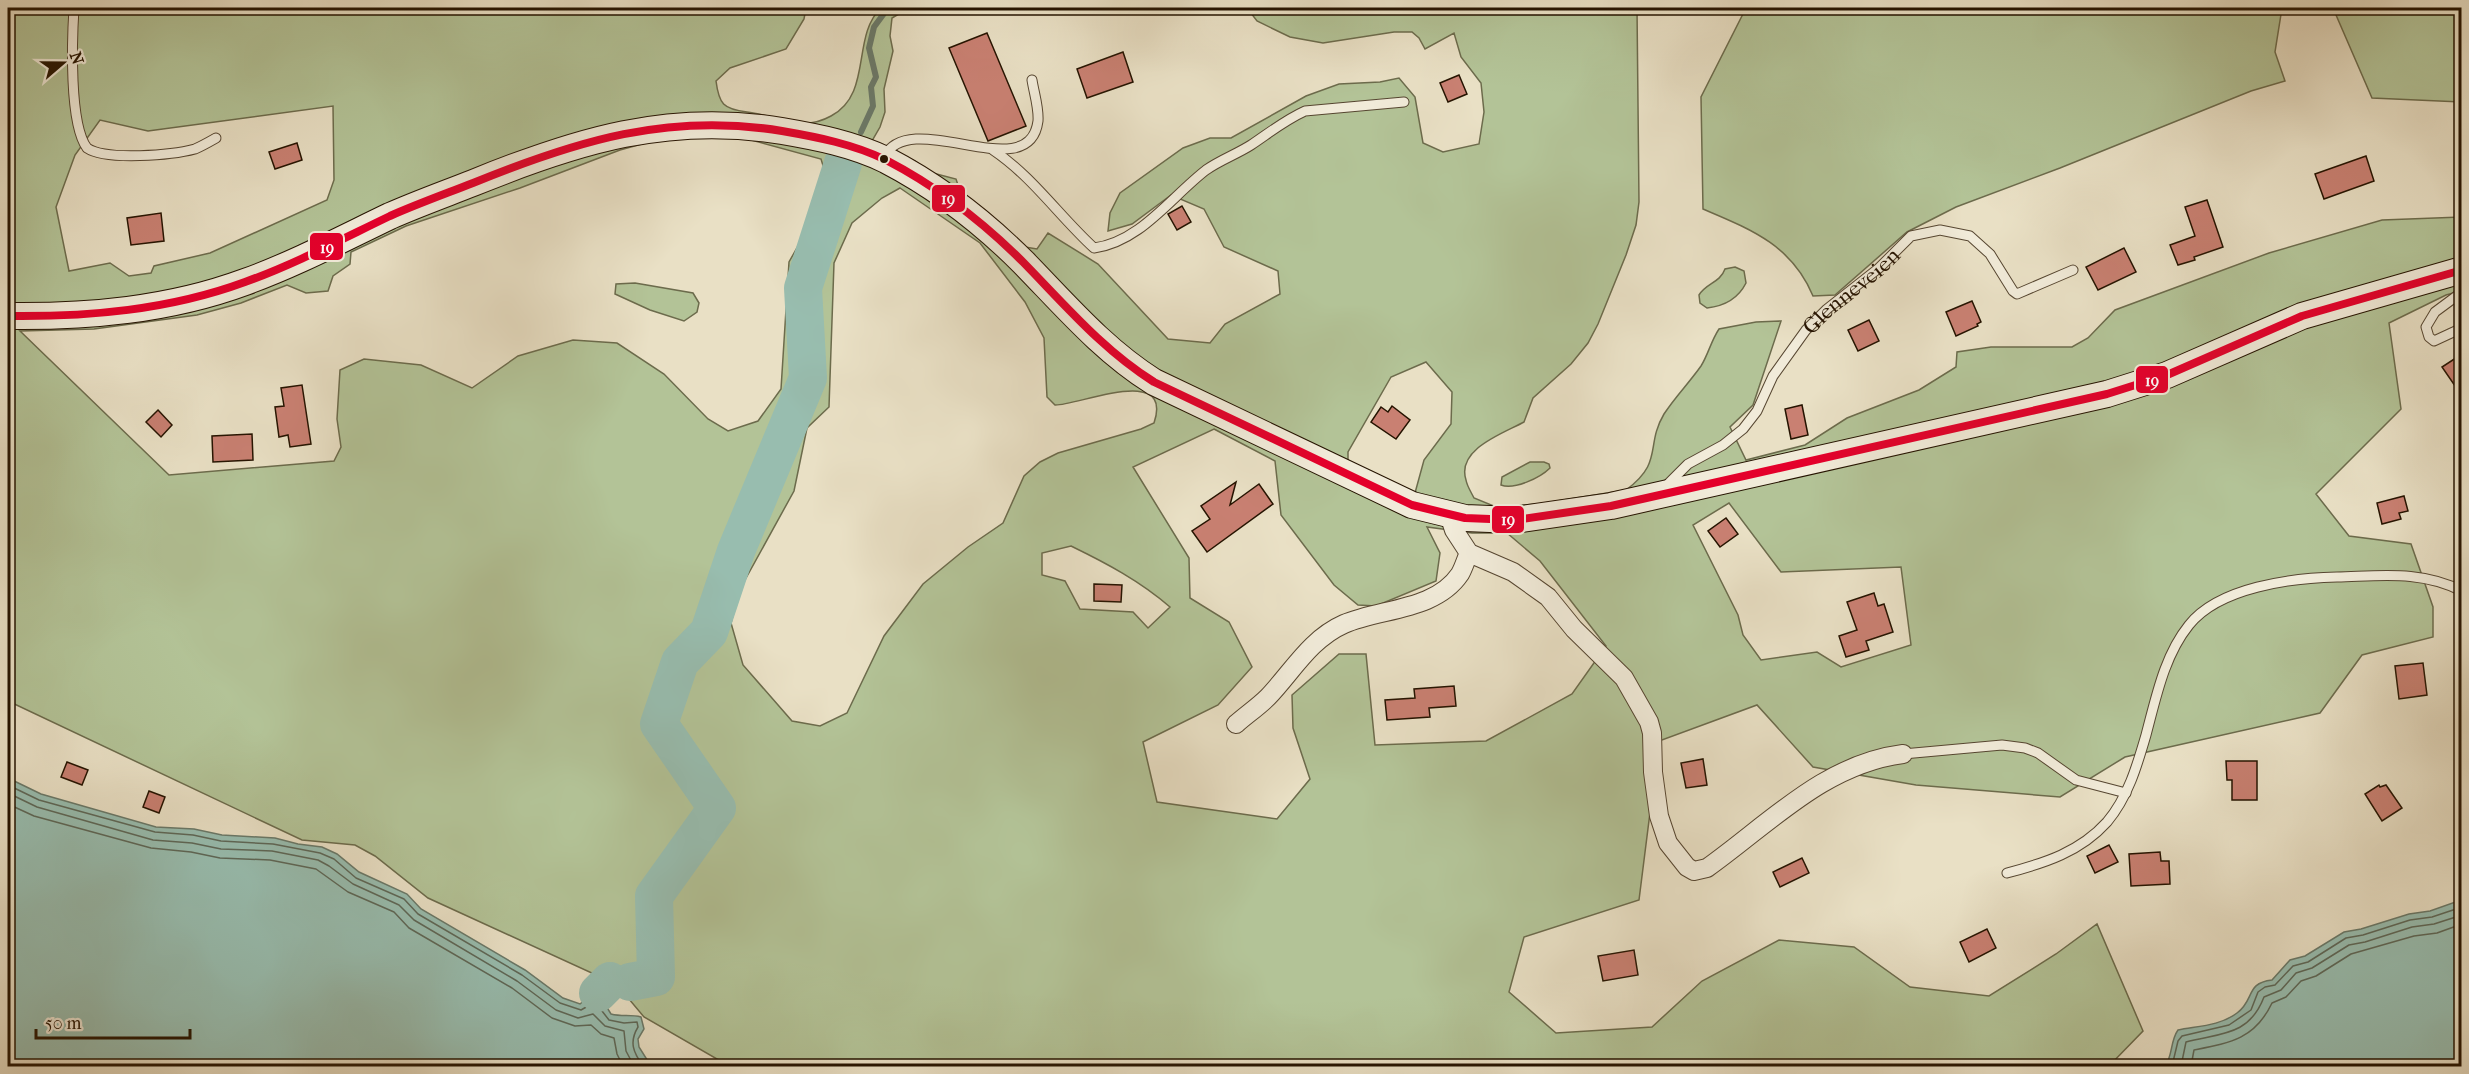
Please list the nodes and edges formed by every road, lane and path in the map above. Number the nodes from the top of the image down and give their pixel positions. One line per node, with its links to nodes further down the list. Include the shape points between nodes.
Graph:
1 (74, 8): 4 (lane, via 71,50 77,110 87,148 104,155 163,153 196,148)
2 (1032, 80): 5 (lane, via 1038,113 1035,131 1024,143)
3 (1404, 102): 5 (lane, via 1325,108 1293,116 1205,171 1130,234 1094,248 1037,187)
4 (216, 138)
5 (993, 150): 6 (lane, via 915,138 893,145)
6 (883, 159): 10 (main road, via 819,137 767,129 683,125 638,131 599,138 510,168 395,214 283,267 208,294 87,315); 13 (main road, via 920,179 980,223 1094,336 1133,369 1412,505)
7 (2073, 270): 12 (lane, Glenneveien, via 2017,294 1990,254 1970,236 1941,230 1911,236 1806,330 1773,376 1757,411 1743,429 1688,464 1669,483)
8 (2462, 270): 12 (main road, via 2302,316 2167,375 2107,394)
9 (2462, 292): 11 (lane, via 2435,312 2426,327 2434,341)
10 (8, 316)
11 (2462, 328)
12 (1671, 492): 13 (main road, via 1526,519 1484,520)
13 (1449, 515): 14 (street)
14 (1469, 553): 16 (street, via 1460,574 1442,592 1410,606 1343,624 1326,634 1266,699); 17 (street, via 1513,572 1548,597 1629,685 1652,733 1661,825 1672,850 1694,871 1707,868 1816,786 1866,762)
15 (2462, 591): 18 (lane, via 2417,576 2314,577 2252,589 2204,612 2190,624 2171,656)
16 (1236, 724)
17 (1903, 754): 18 (lane, via 2002,745 2025,748 2076,780)
18 (2126, 793): 19 (lane, via 2106,822 2072,850)
19 (2007, 873)

